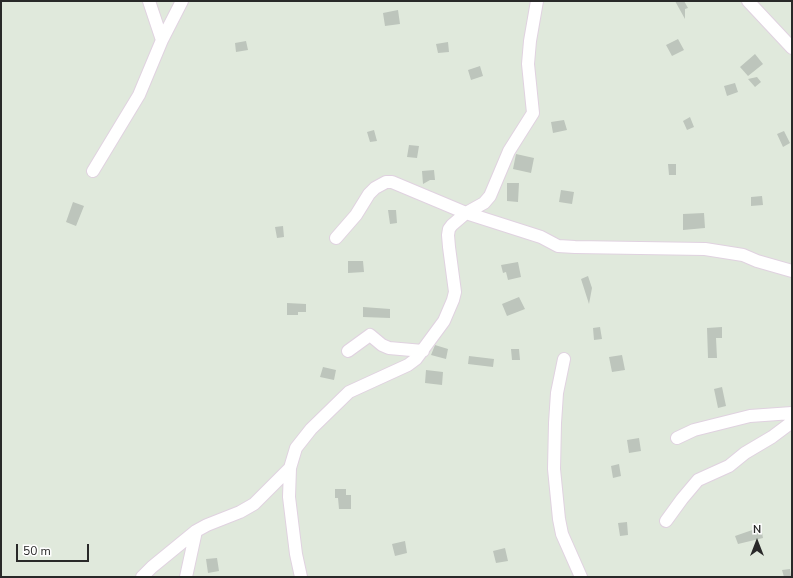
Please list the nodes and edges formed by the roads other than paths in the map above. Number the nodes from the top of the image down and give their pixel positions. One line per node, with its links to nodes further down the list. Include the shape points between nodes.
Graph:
1 (149, 1): 5 (street)
2 (182, 1): 5 (street)
3 (537, 1): 8 (street, via 528,64 533,113 509,151 490,196 484,203)
4 (748, 1): 6 (street)
5 (162, 40): 7 (street, via 139,95)
6 (792, 48)
7 (93, 171)
8 (466, 213): 9 (street, via 392,182 386,182 369,194 356,215); 10 (street, via 522,230 558,246 705,249 743,255); 12 (street, via 452,225 448,235 455,284 453,300 444,321)
9 (336, 238)
10 (792, 271)
11 (348, 351): 12 (street, via 370,336 389,348)
12 (423, 351): 17 (street, via 408,365 352,390 340,400 296,448)
13 (564, 359): 23 (street, via 557,393 554,469 562,534)
14 (792, 413): 16 (street, via 750,416 694,430)
15 (792, 422): 18 (street, via 729,466 698,480)
16 (677, 438)
17 (290, 468): 19 (street, via 254,504); 22 (street, via 289,496)
18 (666, 521)
19 (196, 531): 20 (street); 21 (street)
20 (142, 577)
21 (186, 577)
22 (300, 577)
23 (581, 577)

